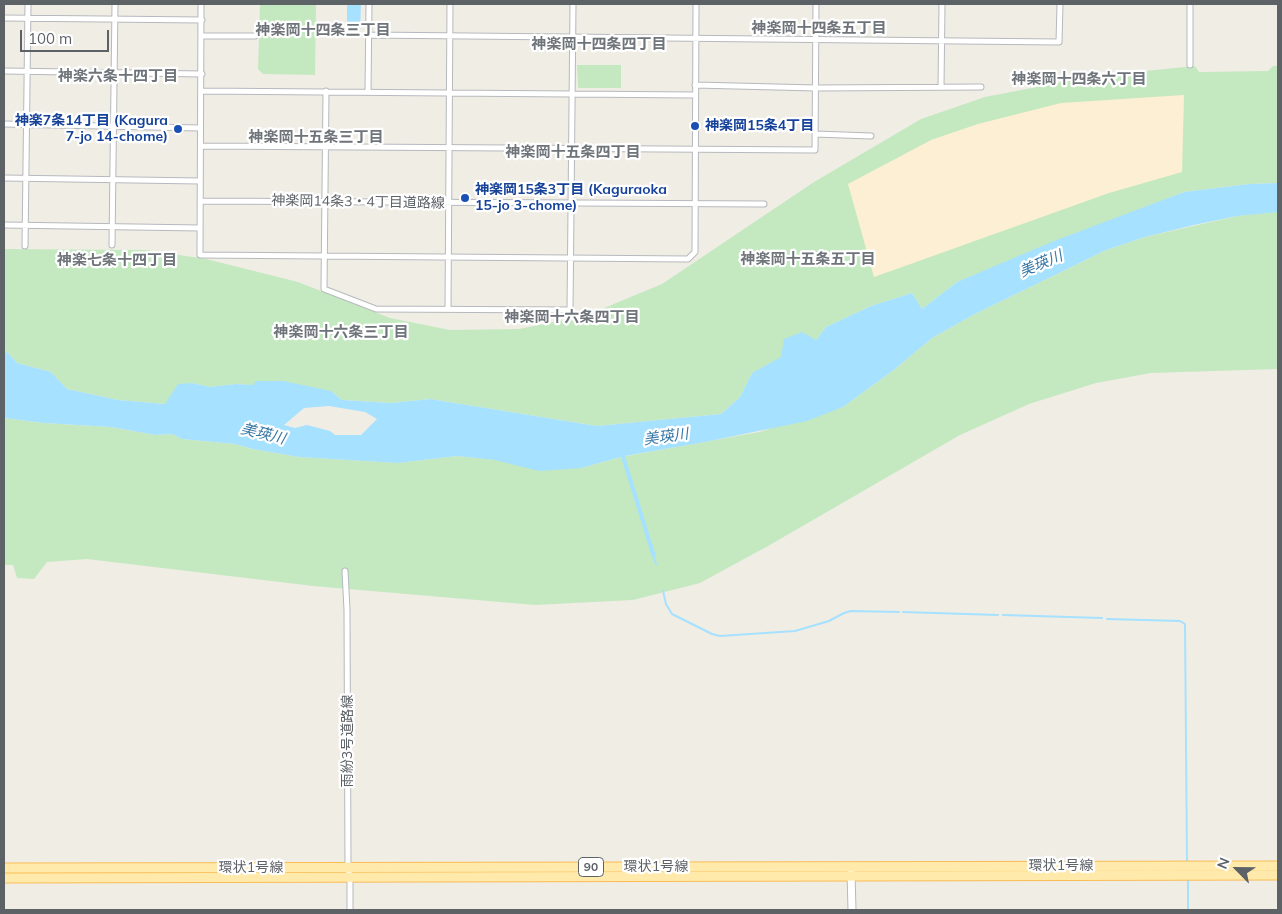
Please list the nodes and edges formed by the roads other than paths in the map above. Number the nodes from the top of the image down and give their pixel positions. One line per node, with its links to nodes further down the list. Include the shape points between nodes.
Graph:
1 (28, 4): 13 (street)
2 (115, 4): 14 (street)
3 (202, 4): 15 (street)
4 (369, 4): 18 (street)
5 (450, 4): 19 (street)
6 (573, 4): 20 (street)
7 (696, 4): 21 (street)
8 (816, 4): 22 (street)
9 (942, 4): 23 (street)
10 (1060, 4): 23 (street, via 1059,42)
11 (1190, 4): 24 (street)
12 (4, 18): 13 (street)
13 (28, 18): 14 (street); 27 (street)
14 (116, 20): 15 (street); 26 (street)
15 (202, 20): 16 (street)
16 (202, 36): 17 (street); 28 (street)
17 (255, 36)
18 (368, 36): 19 (street); 35 (street)
19 (450, 37): 20 (street); 36 (street)
20 (573, 39): 21 (street); 37 (street)
21 (696, 39): 22 (street); 29 (street)
22 (816, 40): 23 (street); 32 (street)
23 (942, 41): 30 (street)
24 (1190, 65)
25 (4, 71): 27 (street)
26 (114, 71): 27 (street); 28 (street); 41 (street)
27 (28, 72): 40 (street)
28 (202, 74): 33 (street)
29 (696, 85): 32 (street); 38 (street)
30 (941, 87): 31 (street); 32 (street)
31 (981, 87)
32 (816, 88): 43 (street)
33 (201, 91): 34 (street); 42 (street)
34 (326, 91): 35 (street); 46 (street)
35 (368, 91): 36 (street)
36 (450, 92): 37 (street); 47 (street)
37 (573, 94): 38 (street); 48 (street)
38 (695, 95): 49 (street)
39 (4, 124): 40 (street)
40 (27, 125): 41 (street); 51 (street)
41 (114, 126): 42 (street); 52 (street)
42 (200, 128): 45 (street)
43 (815, 134): 44 (street); 49 (street, via 814,150)
44 (871, 136)
45 (201, 146): 46 (street); 53 (street)
46 (326, 147): 47 (street); 55 (street)
47 (449, 148): 48 (street); 56 (street)
48 (572, 149): 49 (street); 57 (street)
49 (695, 149): 58 (street)
50 (4, 178): 51 (street)
51 (26, 179): 52 (street); 61 (street)
52 (114, 180): 53 (street); 62 (street)
53 (200, 181): 54 (street)
54 (200, 201): 55 (street, 神楽岡14条3・4丁目道路線); 63 (street)
55 (325, 201): 56 (street, 神楽岡14条3・4丁目道路線); 66 (street)
56 (449, 203): 57 (street, 神楽岡14条3・4丁目道路線); 67 (street)
57 (571, 204): 58 (street, 神楽岡14条3・4丁目道路線); 68 (street)
58 (694, 204): 59 (street, 神楽岡14条3・4丁目道路線); 68 (street, via 695,252 688,260)
59 (764, 204)
60 (4, 225): 61 (street)
61 (26, 226): 62 (street); 65 (street)
62 (113, 227): 63 (street); 64 (street)
63 (200, 228): 66 (street, via 200,255)
64 (112, 245)
65 (25, 246)
66 (325, 256): 67 (street); 69 (street, via 324,289 376,309)
67 (448, 258): 68 (street); 69 (street)
68 (571, 259): 69 (street, via 570,310)
69 (448, 309)
70 (345, 571): 75 (street, 雨紛3号道路線)
71 (1278, 866): 73 (main road, 環状1号線 / 90)
72 (4, 868): 75 (main road, 環状1号線 / 90)
73 (1196, 870): 74 (main road, 環状1号線 / 90); 76 (main road, 環状1号線 / 90)
74 (852, 871): 75 (main road, 環状1号線 / 90); 79 (street)
75 (349, 872): 77 (main road, 環状1号線 / 90); 78 (street, 雨紛3号道路線)
76 (1278, 875)
77 (4, 878)
78 (350, 910)
79 (852, 910)

